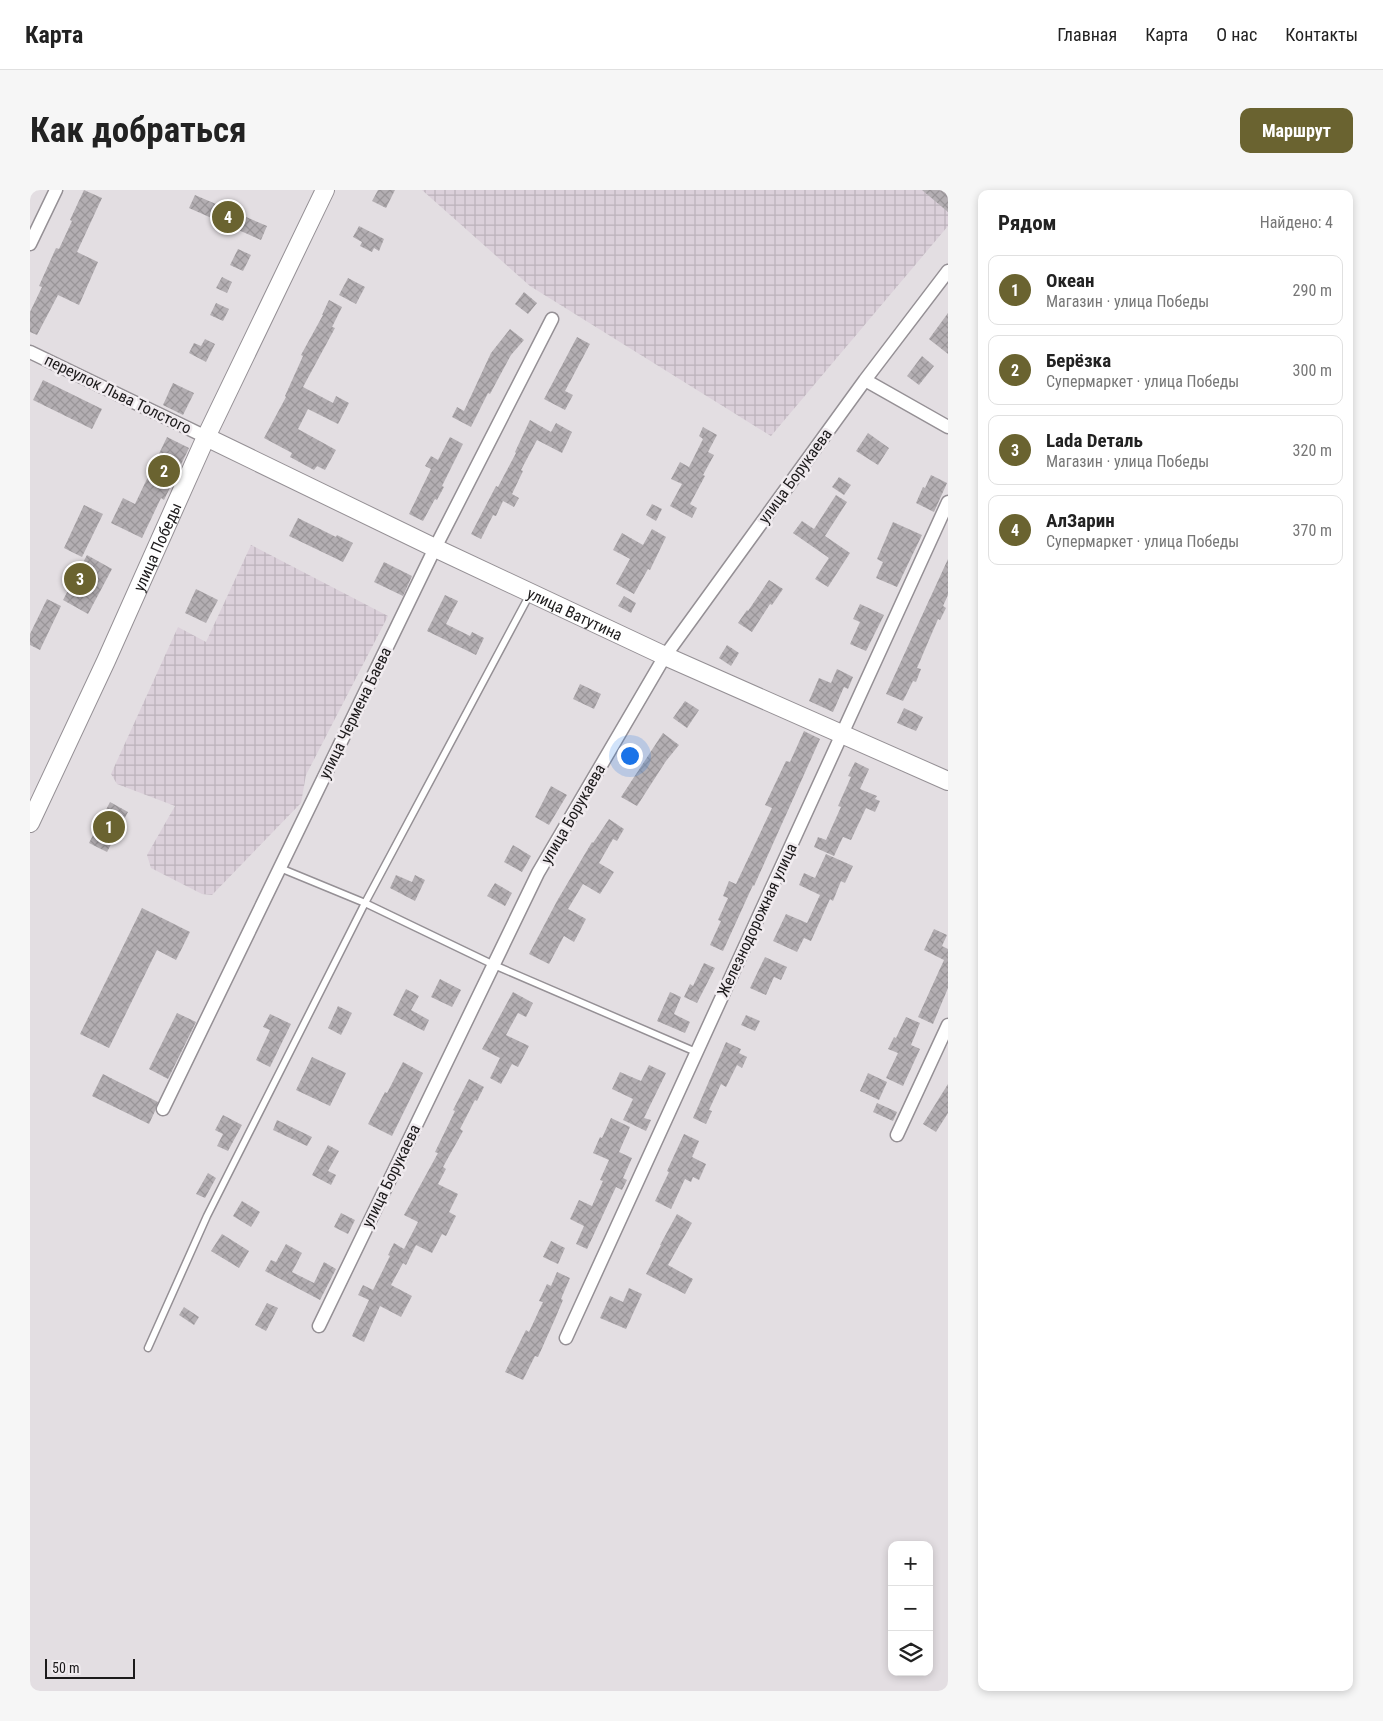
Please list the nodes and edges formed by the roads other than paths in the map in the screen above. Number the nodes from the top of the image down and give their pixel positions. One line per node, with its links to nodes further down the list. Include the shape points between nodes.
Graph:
1 (56, 190): 3 (street)
2 (325, 190): 9 (street, улица Победы)
3 (30, 244)
4 (948, 271): 7 (street, улица Борукаева)
5 (552, 319): 11 (street, улица Чермена Баева)
6 (30, 352): 9 (street, переулок Льва Толстого)
7 (864, 380): 8 (street); 13 (street, улица Борукаева)
8 (948, 428)
9 (206, 437): 11 (street, улица Ватутина); 16 (street, улица Победы)
10 (948, 502): 14 (street, Железнодорожная улица)
11 (435, 548): 12 (street, улица Ватутина); 17 (street, улица Чермена Баева)
12 (531, 593): 13 (street, улица Ватутина); 18 (lane)
13 (665, 656): 14 (street, улица Ватутина); 19 (street, улица Борукаева, via 538,873)
14 (842, 733): 15 (street, улица Ватутина); 21 (street, Железнодорожная улица)
15 (948, 781)
16 (30, 823)
17 (280, 868): 18 (lane); 22 (street, улица Чермена Баева)
18 (365, 903): 19 (lane); 26 (lane, via 207,1216)
19 (494, 965): 21 (lane); 24 (street, улица Борукаева)
20 (948, 1025): 23 (street)
21 (696, 1052): 25 (street, Железнодорожная улица)
22 (163, 1109)
23 (897, 1134)
24 (319, 1326)
25 (566, 1338)
26 (148, 1348)

